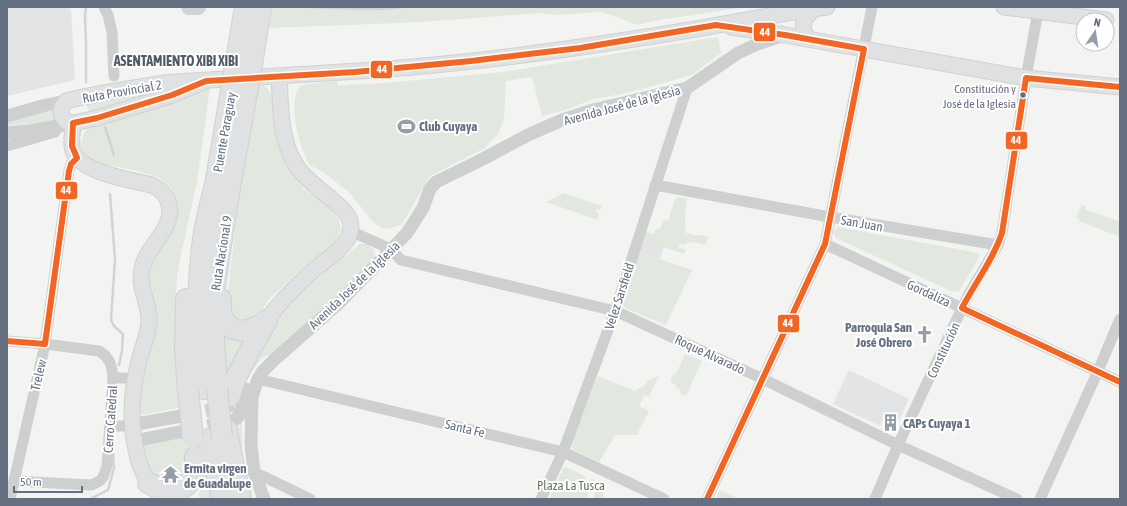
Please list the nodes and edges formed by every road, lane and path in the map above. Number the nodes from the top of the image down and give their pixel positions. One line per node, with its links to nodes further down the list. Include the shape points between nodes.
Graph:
1 (104, 7): 16 (street, via 112,32)
2 (245, 7): 29 (highway, Puente Paraguay, bridge)
3 (261, 7): 29 (highway, Ruta Nacional 9, bridge, via 251,71)
4 (872, 7): 14 (street)
5 (1004, 7): 7 (main road)
6 (821, 8): 8 (main road); 13 (main road, via 806,16 804,30)
7 (1038, 11): 9 (main road); 18 (street, Constitución)
8 (778, 14): 10 (main road); 11 (street, via 761,21)
9 (1075, 16)
10 (716, 25): 11 (main road); 17 (main road, via 580,48 508,57 394,69)
11 (751, 30): 12 (main road); 15 (street)
12 (785, 35): 13 (main road, Avenida José de la Iglesia); 15 (street, Avenida José de la Iglesia)
13 (808, 39): 14 (main road, Avenida José de la Iglesia)
14 (864, 49): 18 (main road, Avenida José de la Iglesia); 31 (street)
15 (738, 53): 21 (street, Avenida José de la Iglesia)
16 (114, 76)
17 (279, 76): 19 (main road); 32 (main road, via 281,112 290,153 301,172 346,213 351,225)
18 (1026, 78): 20 (main road, Avenida José de la Iglesia); 34 (street, Constitución)
19 (206, 81): 22 (main road, Ruta Provincial 2, via 166,83); 24 (main road, Ruta Provincial 2, via 172,95)
20 (1120, 87)
21 (686, 88): 28 (street, Velez Sarsfield); 35 (street, Avenida José de la Iglesia, via 562,120 436,182 407,233)
22 (69, 101): 23 (street, Ruta Provincial 2); 24 (main road, via 80,102 84,110 82,119)
23 (7, 116)
24 (74, 124): 25 (street, Ruta Provincial 2); 26 (street); 27 (main road, via 72,142)
25 (7, 132)
26 (7, 146)
27 (77, 158): 41 (street, Trelew, via 69,171); 44 (main road, via 95,170 157,187 169,204 169,221 148,252 142,268 141,287 148,308 149,328)
28 (655, 185): 31 (street, San Juan); 37 (street, Velez Sarsfield)
29 (219, 189): 30 (highway, Ruta Nacional 9); 48 (highway, via 198,226 193,245 186,299 184,350)
30 (227, 210): 39 (highway, via 228,236 220,308 222,316 225,323 236,330 253,329); 48 (highway, Ruta Nacional 9, via 212,320)
31 (830, 217): 33 (street); 34 (street, San Juan)
32 (350, 231): 35 (street, Roque Alvarado); 39 (main road, via 337,251 283,299)
33 (825, 244): 36 (street, Gordaliza); 45 (street)
34 (998, 245): 36 (street, Constitución)
35 (391, 248): 37 (street, Roque Alvarado, via 401,260); 46 (street, Avenida José de la Iglesia, via 340,302 275,359)
36 (962, 308): 42 (street, Gordaliza); 54 (street, Constitución)
37 (615, 311): 45 (street, Roque Alvarado); 55 (street, Velez Sarsfield)
38 (1120, 318): 42 (street)
39 (267, 320): 48 (highway, via 232,387)
40 (7, 340): 41 (street)
41 (45, 344): 43 (street, Cerro Catedral, via 99,351 105,355 112,367); 58 (street, Trelew)
42 (1098, 371): 47 (street, Gordaliza); 73 (street)
43 (113, 378): 44 (street); 51 (street, Cerro Catedral)
44 (135, 378): 50 (main road)
45 (763, 378): 54 (street, Roque Alvarado); 70 (street)
46 (258, 379): 48 (street, Avenida José de la Iglesia, via 248,385 244,393); 55 (street, Santa Fe); 57 (street, via 252,397 251,445)
47 (1120, 382)
48 (219, 395): 52 (highway, bridge); 52 (highway, Ruta Nacional 9, bridge); 52 (street, Avenida José de la Iglesia, via 240,416)
49 (187, 415): 50 (street)
50 (131, 425): 51 (street); 53 (main road)
51 (110, 427): 58 (street, Cerro Catedral, via 107,466 100,481 91,484)
52 (212, 433): 53 (street); 56 (highway); 63 (highway, Ruta Nacional 9); 64 (highway, Ruta Nacional 9); 65 (highway, via 228,437)
53 (134, 442): 59 (main road)
54 (898, 445): 71 (street, Constitución); 72 (street, Roque Alvarado)
55 (563, 452): 68 (street, Velez Sarsfield); 69 (street, Santa Fe)
56 (195, 457): 59 (highway, via 194,473 183,488 166,492); 62 (highway, via 200,477)
57 (254, 472): 66 (street); 67 (street)
58 (14, 481): 60 (street, Trelew)
59 (148, 483): 61 (main road, via 162,495)
60 (10, 499)
61 (173, 499)
62 (193, 499)
63 (222, 499)
64 (236, 499)
65 (241, 499)
66 (264, 499)
67 (310, 499)
68 (541, 499)
69 (664, 499)
70 (707, 499)
71 (874, 499)
72 (1017, 499)
73 (1040, 499)

